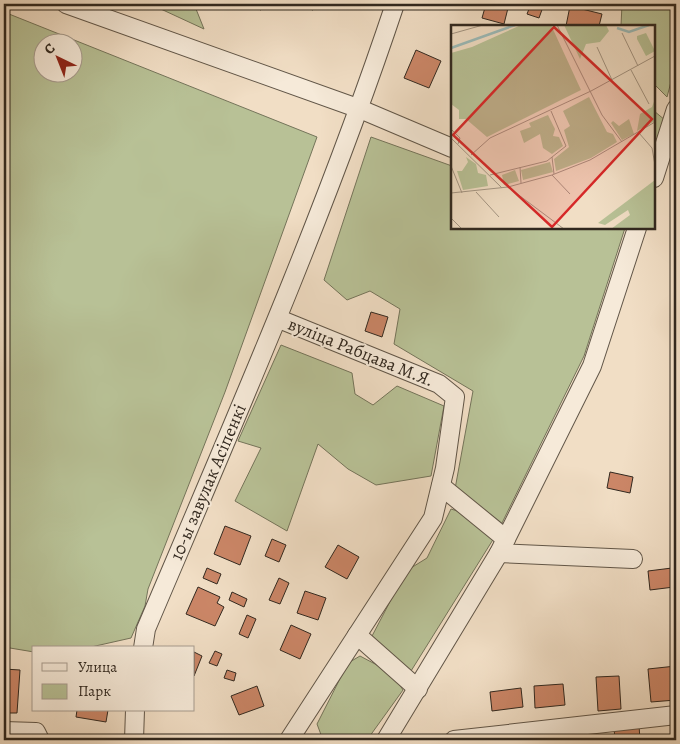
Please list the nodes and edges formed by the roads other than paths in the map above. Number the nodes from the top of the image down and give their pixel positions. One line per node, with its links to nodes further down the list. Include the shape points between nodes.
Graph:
1 (66, 4): 3 (street)
2 (395, 4): 3 (street)
3 (360, 109): 5 (street); 8 (street, вуліца Рабцава М.Я.)
4 (676, 109): 6 (street)
5 (451, 148)
6 (655, 175)
7 (637, 229): 10 (street, via 592,366)
8 (279, 318): 9 (street, вуліца Рабцава М.Я., via 439,384 455,397); 13 (street, 10-ы завулак Асіпенкі, via 146,629)
9 (440, 486): 10 (street); 12 (street, вуліца Рабцава М.Я., via 433,518)
10 (503, 546): 11 (street); 14 (street)
11 (633, 559)
12 (357, 635): 14 (street); 20 (street, вуліца Рабцава М.Я.)
13 (143, 646)
14 (418, 689): 21 (street)
15 (135, 712): 19 (street)
16 (676, 715): 22 (street)
17 (4, 731): 18 (street, via 36,732)
18 (40, 740)
19 (134, 740)
20 (289, 740)
21 (386, 740)
22 (454, 740)

